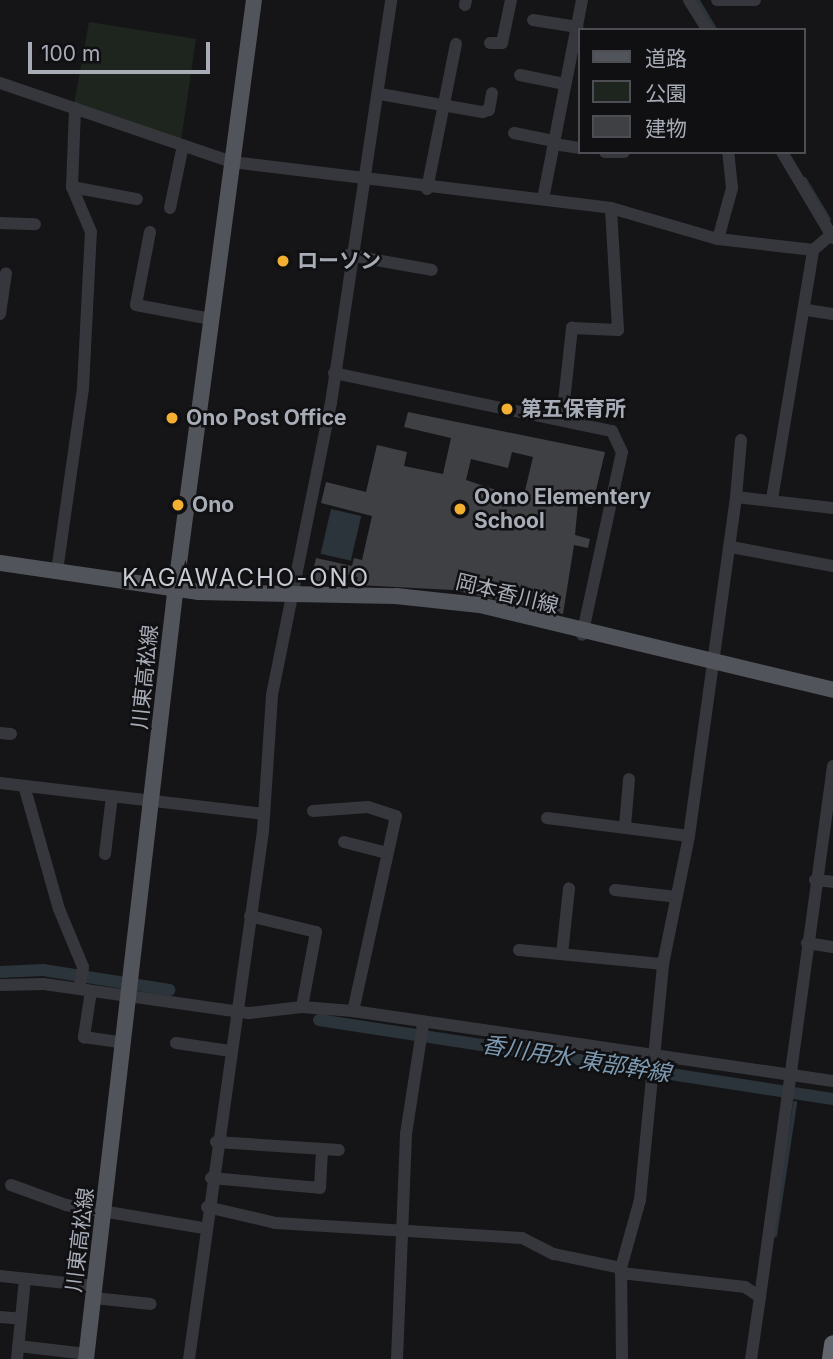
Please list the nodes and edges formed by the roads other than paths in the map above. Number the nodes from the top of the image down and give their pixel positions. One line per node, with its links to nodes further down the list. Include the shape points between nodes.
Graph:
1 (254, 0): 26 (main road, 川東高松線)
2 (391, 0): 17 (street)
3 (511, 0): 11 (street, via 502,43)
4 (582, 0): 9 (street)
5 (717, 0): 6 (street)
6 (755, 0)
7 (696, 2): 10 (street)
8 (533, 20): 9 (street)
9 (577, 27): 14 (street)
10 (707, 28)
11 (490, 43)
12 (456, 44): 18 (street)
13 (520, 75): 14 (street)
14 (570, 82): 21 (street)
15 (0, 83): 19 (street)
16 (492, 93): 18 (street, via 489,110 482,113)
17 (380, 94): 18 (street); 27 (street)
18 (442, 106): 29 (street)
19 (75, 108): 22 (street); 28 (street)
20 (514, 133): 21 (street)
21 (554, 142): 23 (street); 31 (street)
22 (183, 145): 26 (street); 32 (street)
23 (578, 148)
24 (728, 154): 38 (street, via 732,188)
25 (783, 154): 37 (street)
26 (232, 162): 27 (street); 47 (main road, 川東高松線)
27 (361, 180): 29 (street); 40 (street)
28 (72, 187): 30 (street); 57 (street, via 90,245 83,388)
29 (428, 189): 31 (street)
30 (137, 199)
31 (543, 199): 33 (street)
32 (170, 208)
33 (611, 208): 38 (street); 49 (street, via 618,330 572,328)
34 (0, 223): 35 (street)
35 (35, 224)
36 (150, 232): 47 (street, via 136,305)
37 (832, 235): 39 (street)
38 (718, 239): 39 (street)
39 (813, 250): 44 (street)
40 (348, 255): 41 (street); 48 (street)
41 (432, 270)
42 (6, 273): 43 (street)
43 (1, 294): 45 (street)
44 (807, 310): 46 (street); 52 (street)
45 (0, 314)
46 (833, 314)
47 (211, 319): 58 (main road, 川東高松線)
48 (334, 373): 49 (street); 59 (street)
49 (562, 420): 60 (street, via 612,431 622,452)
50 (741, 440): 51 (street)
51 (737, 497): 52 (street); 54 (street)
52 (772, 499): 53 (street)
53 (833, 508)
54 (731, 547): 56 (street); 61 (street)
55 (0, 564): 57 (main road, 岡本香川線)
56 (833, 566)
57 (57, 570): 58 (main road, 岡本香川線)
58 (176, 586): 59 (main road, 岡本香川線); 68 (main road, 川東高松線)
59 (295, 599): 60 (main road, 岡本香川線, via 429,598); 70 (street, via 272,695)
60 (582, 635): 61 (main road, 岡本香川線)
61 (713, 663): 62 (main road, 岡本香川線); 73 (street)
62 (833, 690)
63 (833, 766): 77 (street)
64 (629, 779): 72 (street)
65 (0, 783): 66 (street)
66 (25, 789): 67 (street); 89 (street, via 58,909 83,967)
67 (112, 796): 68 (street); 76 (street)
68 (152, 801): 70 (street); 90 (main road, 川東高松線)
69 (313, 811): 75 (street, via 368,807 396,816)
70 (264, 814): 82 (street)
71 (547, 818): 72 (street)
72 (625, 826): 73 (street)
73 (689, 836): 81 (street)
74 (344, 842): 75 (street)
75 (387, 853): 92 (street)
76 (106, 854)
77 (816, 880): 78 (street); 83 (street)
78 (833, 882)
79 (569, 888): 86 (street)
80 (615, 890): 81 (street)
81 (677, 897): 87 (street)
82 (250, 916): 91 (street, via 316,932); 93 (street)
83 (808, 943): 84 (street); 99 (street)
84 (829, 947)
85 (519, 950): 86 (street)
86 (562, 954): 87 (street)
87 (663, 964): 98 (street)
88 (0, 985): 89 (street)
89 (83, 990): 90 (street); 95 (street, via 84,1037)
90 (130, 997): 93 (street); 95 (main road, 川東高松線)
91 (302, 1007): 92 (street); 93 (street)
92 (353, 1011): 94 (street)
93 (235, 1012): 97 (street)
94 (423, 1024): 98 (street); 109 (street, via 406,1135)
95 (125, 1043): 107 (main road, 川東高松線)
96 (176, 1043): 97 (street)
97 (231, 1051): 101 (street)
98 (655, 1059): 99 (street); 110 (street, via 640,1200)
99 (791, 1079): 100 (street); 114 (street)
100 (833, 1081)
101 (216, 1142): 102 (street); 104 (street)
102 (322, 1149): 103 (street); 104 (street, via 320,1188)
103 (339, 1150)
104 (211, 1178): 106 (street)
105 (11, 1185): 107 (street)
106 (207, 1207): 108 (street); 109 (street, via 276,1223)
107 (104, 1213): 108 (street, via 132,1212); 113 (main road, 川東高松線)
108 (204, 1228): 121 (street)
109 (405, 1228): 110 (street, via 522,1238 554,1254); 122 (street)
110 (621, 1271): 114 (street, via 745,1287); 123 (street)
111 (0, 1276): 112 (street)
112 (25, 1279): 113 (street); 117 (street)
113 (94, 1292): 115 (street); 120 (main road, 川東高松線)
114 (760, 1297): 124 (street)
115 (150, 1304)
116 (0, 1317): 117 (street)
117 (21, 1319): 119 (street)
118 (833, 1344): 125 (highway)
119 (18, 1352): 120 (street)
120 (86, 1357)
121 (189, 1359)
122 (397, 1359)
123 (622, 1359)
124 (751, 1359)
125 (831, 1359)

